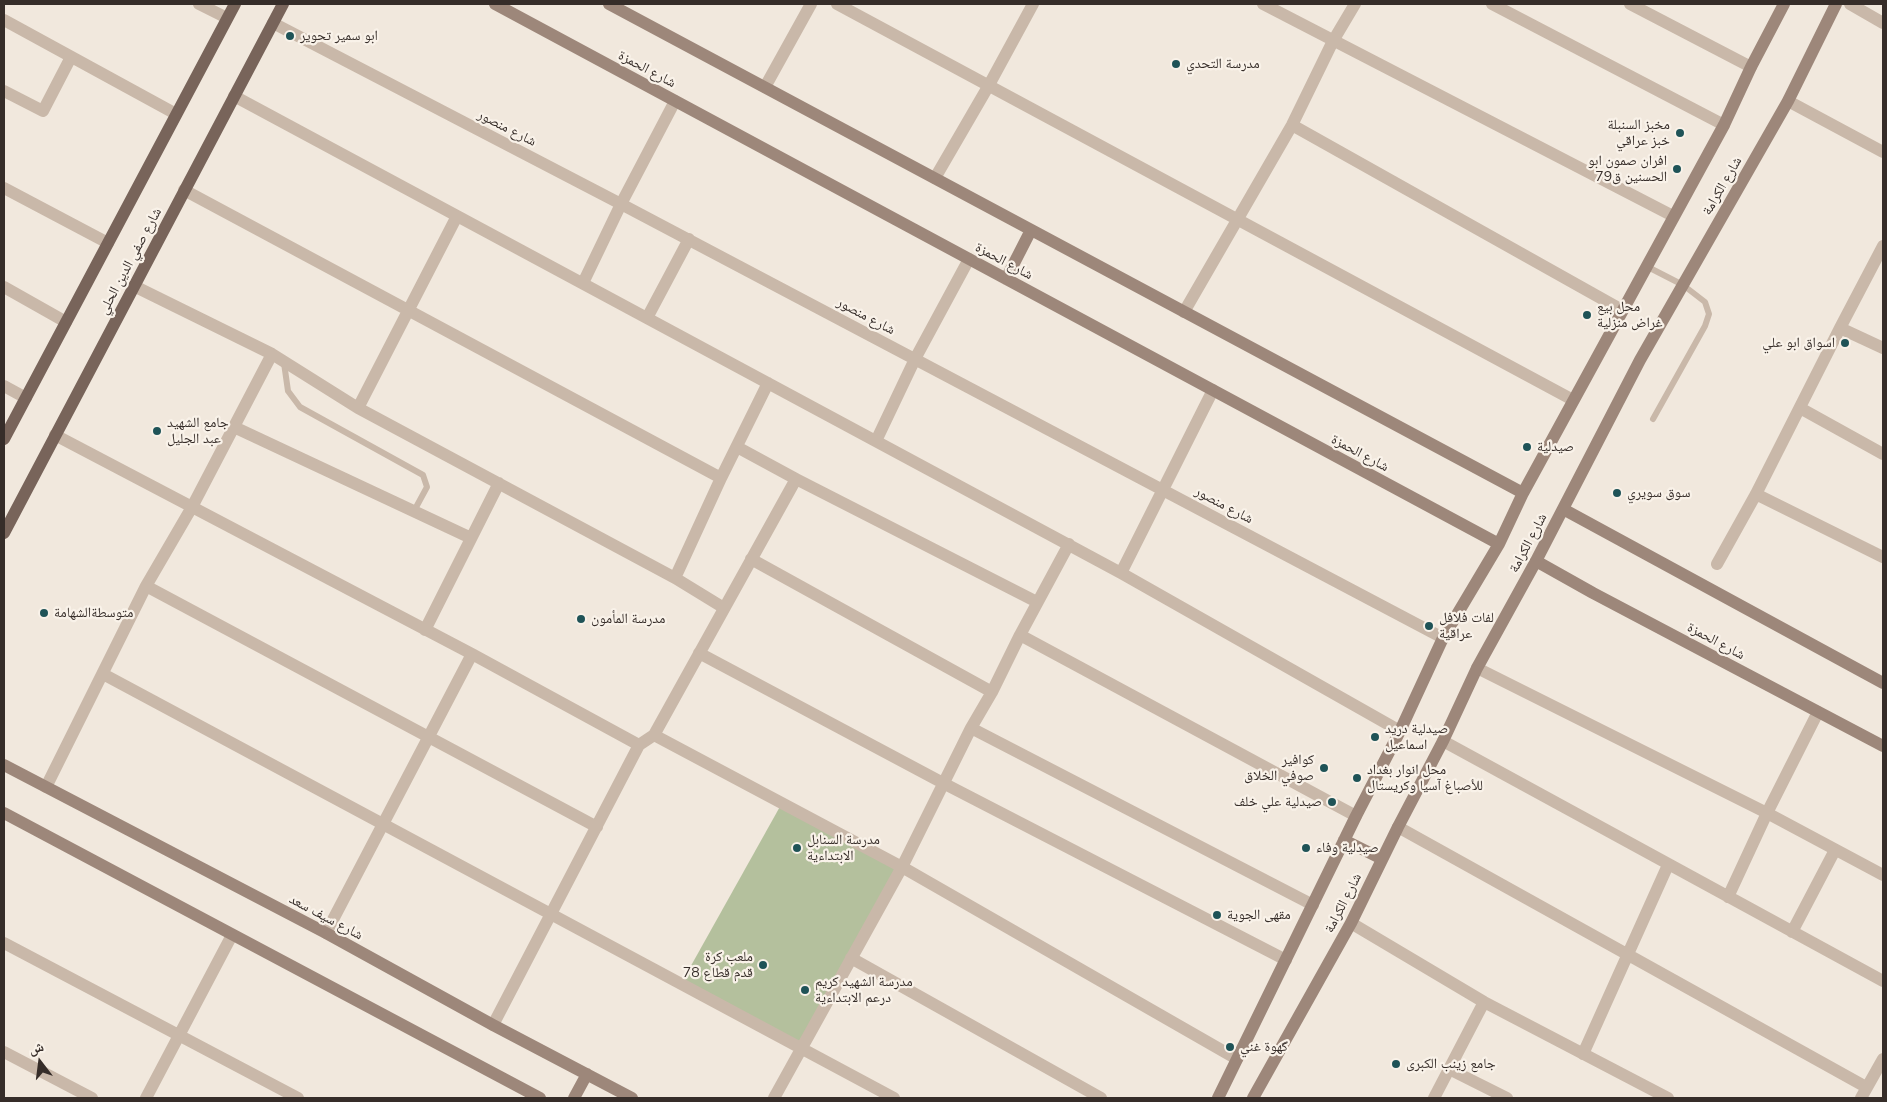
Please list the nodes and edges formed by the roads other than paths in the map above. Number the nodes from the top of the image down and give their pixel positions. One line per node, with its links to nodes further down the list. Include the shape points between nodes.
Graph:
1 (199, 4): 16 (street)
2 (234, 4): 16 (main road, شارع صفي الدين الحلي)
3 (283, 4): 18 (main road, شارع صفي الدين الحلي)
4 (495, 4): 27 (street, شارع الحمزة)
5 (609, 4): 24 (street)
6 (811, 4): 24 (street)
7 (837, 4): 23 (street)
8 (1033, 4): 23 (street)
9 (1264, 4): 20 (street)
10 (1355, 4): 20 (street)
11 (1492, 4): 31 (street)
12 (1630, 4): 22 (street)
13 (1784, 4): 22 (street, شارع الكرامة)
14 (1836, 4): 28 (street, شارع الكرامة)
15 (1850, 4): 19 (street)
16 (227, 18): 29 (main road, شارع صفي الدين الحلي)
17 (4, 20): 21 (street)
18 (273, 23): 26 (main road, شارع صفي الدين الحلي); 36 (street, شارع منصور)
19 (1883, 23)
20 (1333, 41): 30 (street); 38 (street)
21 (71, 57): 25 (street, via 43,111); 29 (street)
22 (1751, 67): 31 (street, شارع الكرامة)
23 (989, 85): 33 (street); 39 (street)
24 (765, 87): 33 (street)
25 (4, 90)
26 (234, 96): 35 (main road, شارع صفي الدين الحلي); 37 (street)
27 (675, 101): 36 (street); 44 (street, شارع الحمزة)
28 (1788, 101): 32 (street); 48 (street, شارع الكرامة)
29 (176, 114): 42 (main road, شارع صفي الدين الحلي)
30 (1292, 125): 39 (street); 52 (street)
31 (1724, 125): 38 (street, شارع الكرامة)
32 (1883, 152)
33 (935, 178): 40 (street)
34 (4, 188): 42 (street)
35 (184, 190): 49 (main road, شارع صفي الدين الحلي); 51 (street)
36 (621, 204): 41 (street, شارع منصور); 47 (street)
37 (457, 216): 47 (street); 51 (street)
38 (1673, 216): 45 (street, شارع الكرامة)
39 (1237, 219): 53 (street); 65 (street)
40 (1032, 230): 46 (street); 53 (street)
41 (689, 239): 54 (street); 59 (street, شارع منصور)
42 (108, 243): 55 (main road, شارع صفي الدين الحلي)
43 (1883, 246): 56 (street)
44 (969, 259): 46 (street, شارع الحمزة); 59 (street)
45 (1646, 266): 48 (lane); 52 (street, شارع الكرامة)
46 (1006, 279): 63 (street, شارع الحمزة)
47 (583, 283): 54 (street)
48 (1683, 285): 68 (lane, via 1705,302 1709,314 1706,326); 82 (street, شارع الكرامة)
49 (134, 286): 58 (street); 70 (main road, شارع صفي الدين الحلي)
50 (4, 287): 55 (street)
51 (408, 310): 66 (street); 75 (street)
52 (1622, 310): 65 (street, شارع الكرامة)
53 (1184, 312): 79 (street)
54 (648, 318): 61 (street)
55 (66, 322): 64 (main road, شارع صفي الدين الحلي)
56 (1840, 328): 57 (street); 67 (street)
57 (1883, 348)
58 (272, 354): 60 (street); 69 (street)
59 (915, 359): 72 (street); 78 (street, شارع منصور)
60 (284, 362): 66 (street); 83 (lane, via 288,391 300,407 423,475 427,487)
61 (768, 383): 72 (street); 73 (street)
62 (4, 386): 64 (street)
63 (1213, 390): 78 (street); 87 (street, شارع الحمزة)
64 (26, 398): 71 (main road, شارع صفي الدين الحلي)
65 (1573, 400): 79 (street, شارع الكرامة)
66 (358, 408): 77 (street)
67 (1800, 408): 74 (street); 80 (street)
68 (1653, 420)
69 (234, 427): 81 (street); 83 (street)
70 (56, 435): 81 (street); 84 (main road, شارع صفي الدين الحلي)
71 (4, 439)
72 (876, 441): 86 (street)
73 (737, 447): 75 (street); 76 (street)
74 (1883, 454)
75 (721, 478): 93 (street)
76 (796, 479): 89 (street); 95 (street)
77 (499, 483): 85 (street); 93 (street)
78 (1164, 490): 92 (street); 99 (street, شارع منصور)
79 (1522, 493): 87 (street, شارع الكرامة)
80 (1756, 494): 88 (street); 91 (street)
81 (192, 507): 94 (street); 97 (street)
82 (1563, 508): 90 (street, شارع الكرامة); 104 (street)
83 (414, 511): 85 (street)
84 (4, 533)
85 (472, 538): 97 (street)
86 (1068, 544): 92 (street); 95 (street)
87 (1498, 544): 99 (street, شارع الكرامة)
88 (1883, 557)
89 (751, 559): 96 (street); 105 (street)
90 (1536, 561): 102 (street, شارع الكرامة); 106 (street, شارع الحمزة)
91 (1717, 564)
92 (1121, 573): 108 (street)
93 (675, 578): 96 (street)
94 (146, 586): 103 (street); 110 (street)
95 (1037, 602): 98 (street)
96 (724, 608): 100 (street)
97 (425, 630): 101 (street)
98 (1020, 635): 105 (street); 119 (street)
99 (1443, 638): 108 (street, شارع الكرامة)
100 (699, 653): 109 (street); 115 (street)
101 (472, 654): 110 (street); 112 (street)
102 (1477, 668): 111 (street, شارع الكرامة); 118 (street)
103 (103, 674): 116 (street); 120 (street)
104 (1883, 683)
105 (992, 692): 107 (street)
106 (1818, 712): 113 (street, شارع الحمزة); 118 (street)
107 (971, 728): 115 (street); 130 (street)
108 (1400, 731): 119 (street, شارع الكرامة)
109 (654, 735): 112 (street); 127 (street)
110 (428, 737): 120 (street); 121 (street)
111 (1443, 741): 122 (street, شارع الكرامة); 126 (street)
112 (639, 745): 121 (street)
113 (1883, 746)
114 (4, 765): 116 (street, شارع سيف سعد)
115 (943, 783): 127 (street); 139 (street)
116 (46, 787): 134 (street, شارع سيف سعد)
117 (4, 813): 135 (street)
118 (1767, 813): 124 (street); 129 (street)
119 (1356, 816): 123 (street, شارع الكرامة)
120 (383, 824): 131 (street); 134 (street)
121 (596, 827): 131 (street)
122 (1398, 827): 125 (street, شارع الكرامة); 137 (street)
123 (1344, 840): 125 (street); 130 (street, شارع الكرامة)
124 (1835, 850): 128 (street); 133 (street)
125 (1382, 859): 132 (street, شارع الكرامة)
126 (1668, 865): 129 (street); 137 (street)
127 (902, 867): 138 (street); 147 (street)
128 (1883, 875)
129 (1728, 897): 133 (street)
130 (1313, 904): 139 (street, شارع الكرامة)
131 (551, 914): 142 (street); 144 (street)
132 (1351, 923): 141 (street); 164 (street, شارع الكرامة)
133 (1792, 932): 140 (street)
134 (326, 933): 142 (street, شارع سيف سعد)
135 (232, 935): 143 (street); 154 (street)
136 (4, 943): 143 (street)
137 (1628, 954): 146 (street); 151 (street)
138 (851, 958): 144 (street); 162 (street)
139 (1286, 960): 147 (street, شارع الكرامة)
140 (1883, 981)
141 (1484, 1002): 146 (street); 149 (street)
142 (493, 1025): 150 (street, شارع سيف سعد)
143 (179, 1036): 156 (street); 157 (street)
144 (800, 1048): 160 (street); 161 (street)
145 (4, 1052): 152 (street)
146 (1583, 1054): 153 (street)
147 (1237, 1059): 163 (street, شارع الكرامة)
148 (1883, 1059): 151 (street)
149 (1449, 1069): 165 (street); 166 (street)
150 (587, 1074): 158 (street); 159 (street, شارع سيف سعد)
151 (1864, 1093)
152 (74, 1094): 155 (street)
153 (1654, 1095): 167 (street)
154 (532, 1096)
155 (92, 1098)
156 (146, 1098)
157 (298, 1098)
158 (574, 1098)
159 (632, 1098)
160 (774, 1098)
161 (894, 1098)
162 (1101, 1098)
163 (1218, 1098)
164 (1253, 1098)
165 (1434, 1098)
166 (1507, 1098)
167 (1668, 1098)

